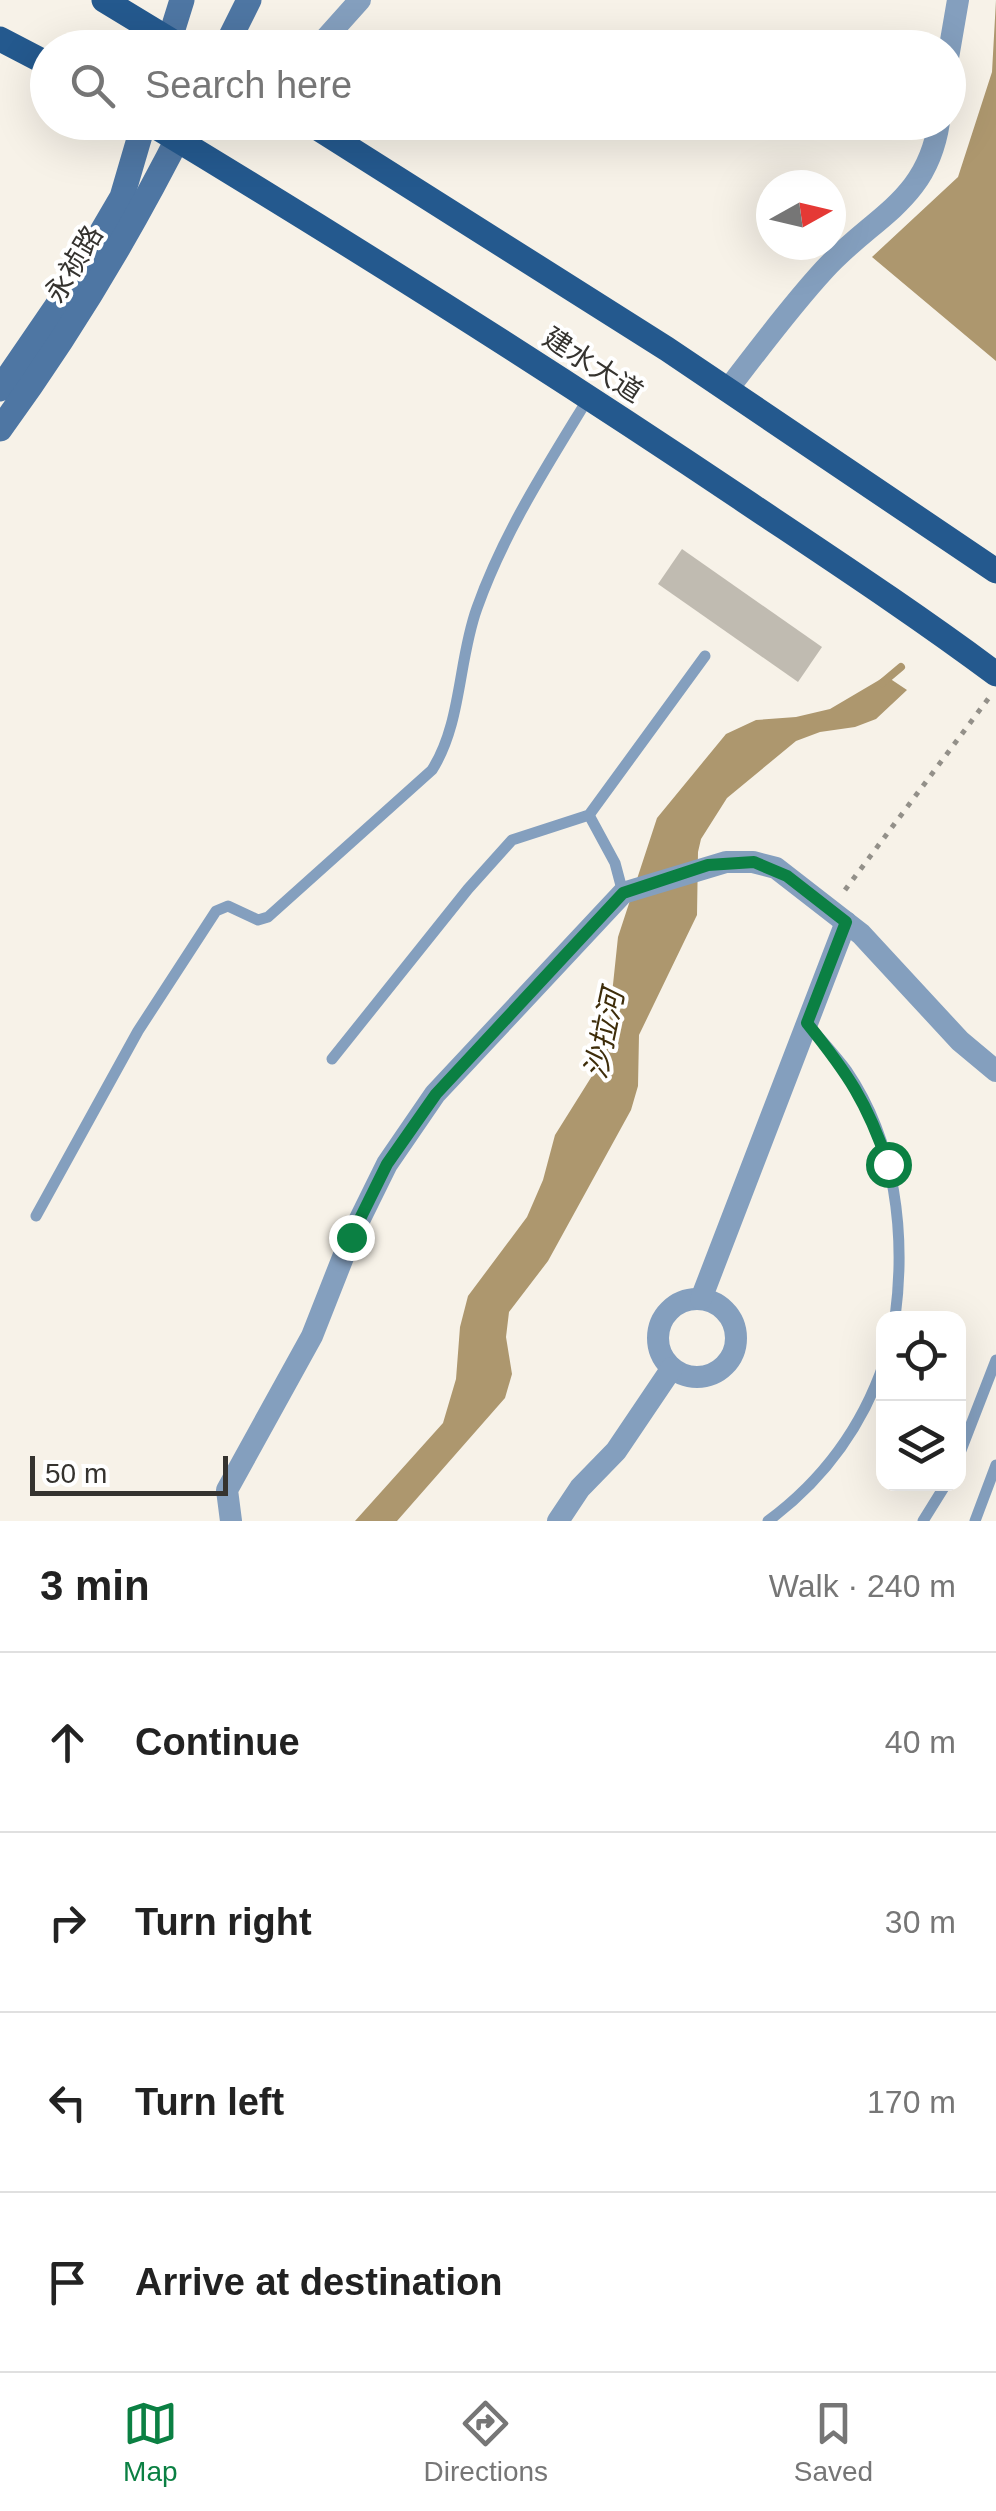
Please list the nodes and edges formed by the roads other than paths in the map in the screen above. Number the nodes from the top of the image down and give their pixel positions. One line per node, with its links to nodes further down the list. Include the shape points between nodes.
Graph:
1 (104, 0): 6 (main road)
2 (182, 0): 7 (main road)
3 (249, 0): 8 (main road)
4 (360, 0): 9 (street)
5 (958, 0): 10 (street)
6 (151, 30)
7 (177, 30)
8 (233, 30)
9 (333, 30)
10 (953, 30)
11 (0, 39): 12 (main road)
12 (30, 55)
13 (140, 140): 18 (main road, 永祯路, via 122,198)
14 (177, 140): 21 (main road, 永祯路, via 87,303)
15 (196, 140): 20 (main road, 建水大道)
16 (336, 140): 19 (main road, 建水大道)
17 (935, 140): 19 (street, via 928,167 909,195 828,266)
18 (0, 389)
19 (728, 389): 22 (main road, 建水大道)
20 (589, 397): 24 (main road, 建水大道); 31 (lane, via 508,531 475,611 446,741 432,770 268,917 258,920 228,906 216,910 138,1032)
21 (0, 429)
22 (996, 571)
23 (705, 656): 25 (lane)
24 (996, 674)
25 (589, 814): 26 (lane); 29 (lane, via 512,840)
26 (623, 893): 27 (street, via 708,865 744,862 787,876); 40 (street, via 436,1094 394,1152 312,1336 227,1490)
27 (838, 915): 28 (street); 30 (street)
28 (807, 1023): 32 (street); 33 (lane, via 847,1072 888,1164 899,1231)
29 (332, 1060)
30 (996, 1072)
31 (36, 1216)
32 (701, 1298): 35 (street, via 673,1306 658,1328 660,1354); 35 (street, via 720,1305 734,1323 732,1356 702,1377)
33 (895, 1311)
34 (996, 1360): 37 (lane)
35 (672, 1368): 41 (street)
36 (876, 1382): 42 (lane, via 848,1438 805,1490)
37 (966, 1437)
38 (996, 1465): 44 (lane)
39 (941, 1491): 43 (lane)
40 (231, 1521)
41 (558, 1521)
42 (768, 1521)
43 (922, 1521)
44 (975, 1521)

